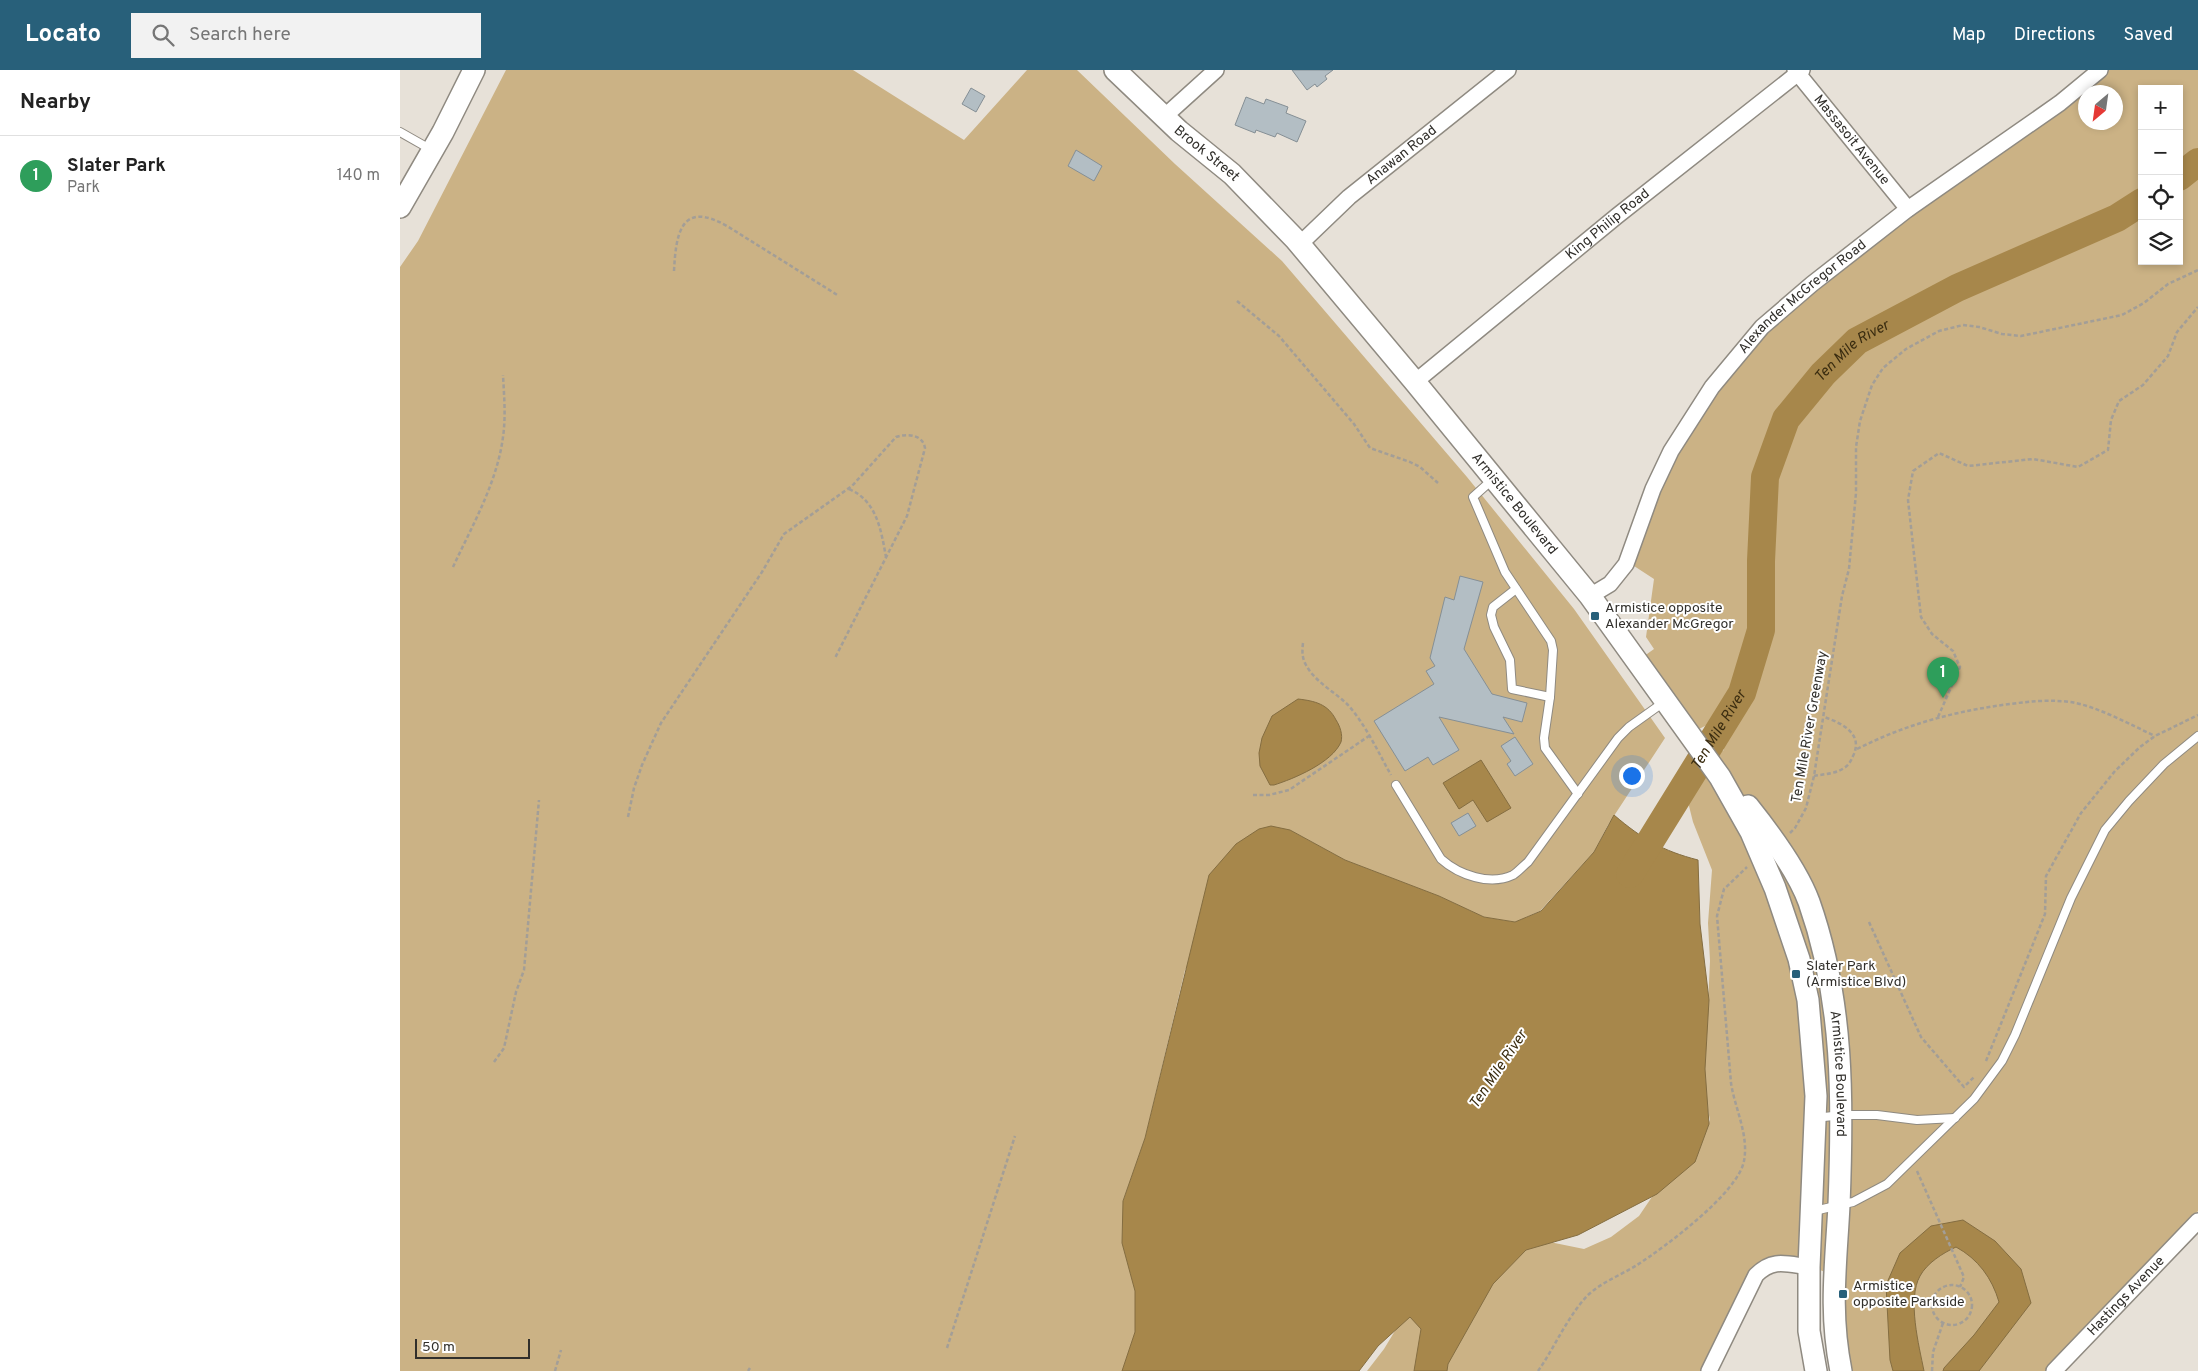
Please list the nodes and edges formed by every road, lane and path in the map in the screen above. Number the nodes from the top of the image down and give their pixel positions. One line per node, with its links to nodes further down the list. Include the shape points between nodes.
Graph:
1 (474, 70): 9 (main road)
2 (1115, 70): 7 (main road, Brook Street)
3 (1216, 70): 7 (street)
4 (1508, 70): 12 (street, Anawan Road)
5 (2100, 70): 11 (street, Alexander McGregor Road, via 2060,103)
6 (1798, 71): 11 (street, Massasoit Avenue); 19 (street, King Philip Road)
7 (1164, 117): 12 (main road, Brook Street, via 1232,174)
8 (400, 132): 9 (lane)
9 (432, 150): 10 (main road)
10 (400, 207)
11 (1908, 209): 26 (street, Alexander McGregor Road, via 1790,302 1738,354 1712,387 1671,451 1653,489 1626,564 1610,584)
12 (1298, 242): 19 (main road, Armistice Boulevard)
13 (2198, 270): 31 (path, Ten Mile River Greenway, via 2168,284 2122,315 2020,336 1963,325 1939,331 1906,349 1884,368 1872,385 1860,421 1849,569)
14 (674, 271): 15 (path, via 676,242 682,228 693,217 703,216 714,218)
15 (839, 296)
16 (1237, 301): 21 (path, via 1278,336 1354,424 1370,448 1420,467)
17 (2198, 307): 32 (path, via 2177,332 2168,356 2143,385 2119,401 2111,420 2108,450 2078,466 2033,459 1968,466 1939,454 1912,472 1908,500 1920,617 1932,634 1953,651 1960,667)
18 (503, 375): 24 (path, via 505,410 500,454)
19 (1415, 382): 20 (main road, Armistice Boulevard)
20 (1494, 479): 25 (lane, via 1473,498 1491,544); 26 (main road, Armistice Boulevard)
21 (1438, 483)
22 (849, 488): 23 (path, via 864,497 874,510); 23 (path, via 896,437 911,435 923,441 925,448 907,516); 42 (path, via 784,534 662,723 640,773)
23 (886, 558): 28 (path)
24 (453, 567)
25 (1516, 589): 29 (lane, via 1551,641); 29 (lane, via 1493,608 1491,615 1510,660 1512,689)
26 (1590, 596): 30 (main road, Armistice Boulevard)
27 (1304, 643): 33 (path, via 1302,655 1306,665 1348,705)
28 (835, 658)
29 (1550, 696): 39 (lane, via 1545,748)
30 (1666, 701): 39 (lane, via 1618,738); 43 (main road, Armistice Boulevard, via 1720,777 1766,828)
31 (1824, 717): 36 (path, via 1842,723 1851,731); 37 (path, Ten Mile River Greenway)
32 (1938, 717): 34 (path, via 2037,700 2072,702); 36 (path, via 1887,734)
33 (1369, 736): 38 (path); 40 (path, via 1289,790)
34 (2155, 736)
35 (2198, 736): 49 (lane, via 2164,764 2105,830 2071,898 2002,1061)
36 (1857, 750): 37 (path, via 1844,768)
37 (1814, 776): 43 (path, Ten Mile River Greenway, via 1801,818)
38 (1396, 785): 39 (lane, via 1441,859 1460,871 1488,880 1515,874 1528,862)
39 (1578, 794)
40 (1254, 795)
41 (539, 800): 45 (path, via 524,970 504,1048)
42 (628, 818)
43 (1770, 851): 47 (main road, Armistice Boulevard, via 1808,900 1818,934 1838,1033); 48 (main road, Armistice Boulevard, via 1808,1000); 61 (path, Ten Mile River Greenway, via 1741,871 1724,888 1718,916 1731,1083 1746,1139 1744,1163 1737,1179 1693,1222 1645,1259 1589,1295)
44 (1869, 922): 46 (path, via 1921,1038)
45 (494, 1062)
46 (1964, 1088)
47 (1842, 1115): 48 (lane); 49 (lane, via 1916,1120); 52 (main road, Armistice Boulevard)
48 (1815, 1118): 53 (main road, Armistice Boulevard)
49 (1955, 1118): 52 (lane, via 1887,1184)
50 (1015, 1136): 58 (path)
51 (1917, 1172): 56 (path, via 1964,1277)
52 (1838, 1206): 53 (lane); 64 (main road, Armistice Boulevard, via 1832,1308)
53 (1812, 1211): 55 (main road, Armistice Boulevard)
54 (2198, 1221): 66 (street, Hastings Avenue)
55 (1809, 1267): 62 (street, via 1772,1263 1756,1275); 63 (main road, Armistice Boulevard, via 1809,1331)
56 (1960, 1287): 57 (path, via 1948,1286 1933,1298 1932,1311); 57 (path, via 1970,1296 1969,1316 1952,1326)
57 (1943, 1323): 65 (path)
58 (947, 1348)
59 (561, 1350): 60 (path)
60 (554, 1371)
61 (1538, 1371)
62 (1709, 1371)
63 (1816, 1371)
64 (1840, 1371)
65 (1932, 1371)
66 (2054, 1371)

